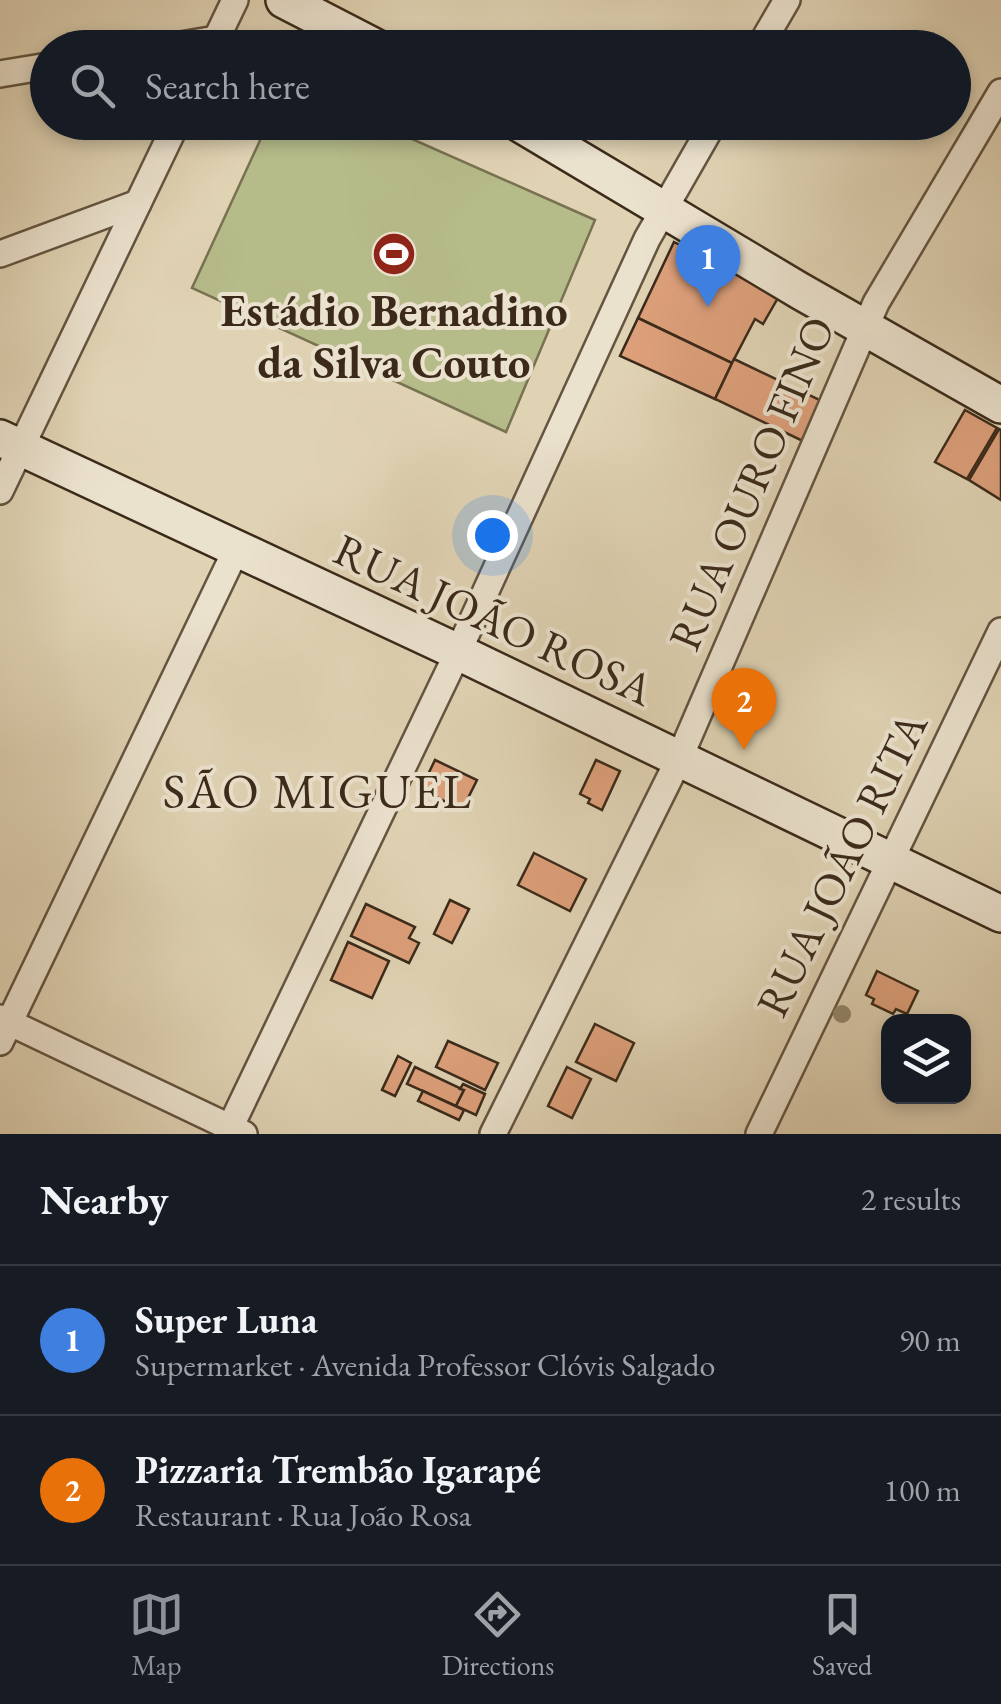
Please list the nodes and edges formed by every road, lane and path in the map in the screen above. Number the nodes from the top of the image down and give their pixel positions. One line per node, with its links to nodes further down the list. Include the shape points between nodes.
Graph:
1 (235, 0): 5 (street)
2 (284, 0): 4 (main road)
3 (787, 0): 7 (street)
4 (320, 8): 6 (main road)
5 (220, 30)
6 (351, 30)
7 (770, 30)
8 (30, 69): 9 (street)
9 (0, 74)
10 (1001, 92): 17 (street, RUA OURO FINO)
11 (168, 140): 14 (street)
12 (548, 140): 15 (main road)
13 (703, 140): 15 (street)
14 (138, 203): 16 (street); 19 (street)
15 (664, 207): 17 (main road); 23 (street)
16 (0, 254)
17 (865, 327): 18 (main road); 24 (street, RUA OURO FINO)
18 (1001, 405)
19 (10, 443): 20 (street); 21 (main road, RUA JOÃO ROSA)
20 (0, 490)
21 (236, 550): 23 (main road, RUA JOÃO ROSA); 27 (street)
22 (1001, 631): 25 (street, RUA JOÃO RITA)
23 (458, 652): 24 (main road, RUA JOÃO ROSA); 28 (street)
24 (679, 759): 25 (main road, RUA JOÃO ROSA); 29 (street, RUA OURO FINO)
25 (888, 860): 26 (main road, RUA JOÃO ROSA); 30 (street, RUA JOÃO RITA)
26 (1001, 914)
27 (3, 1028): 28 (street)
28 (233, 1132)
29 (493, 1134)
30 (759, 1134)

